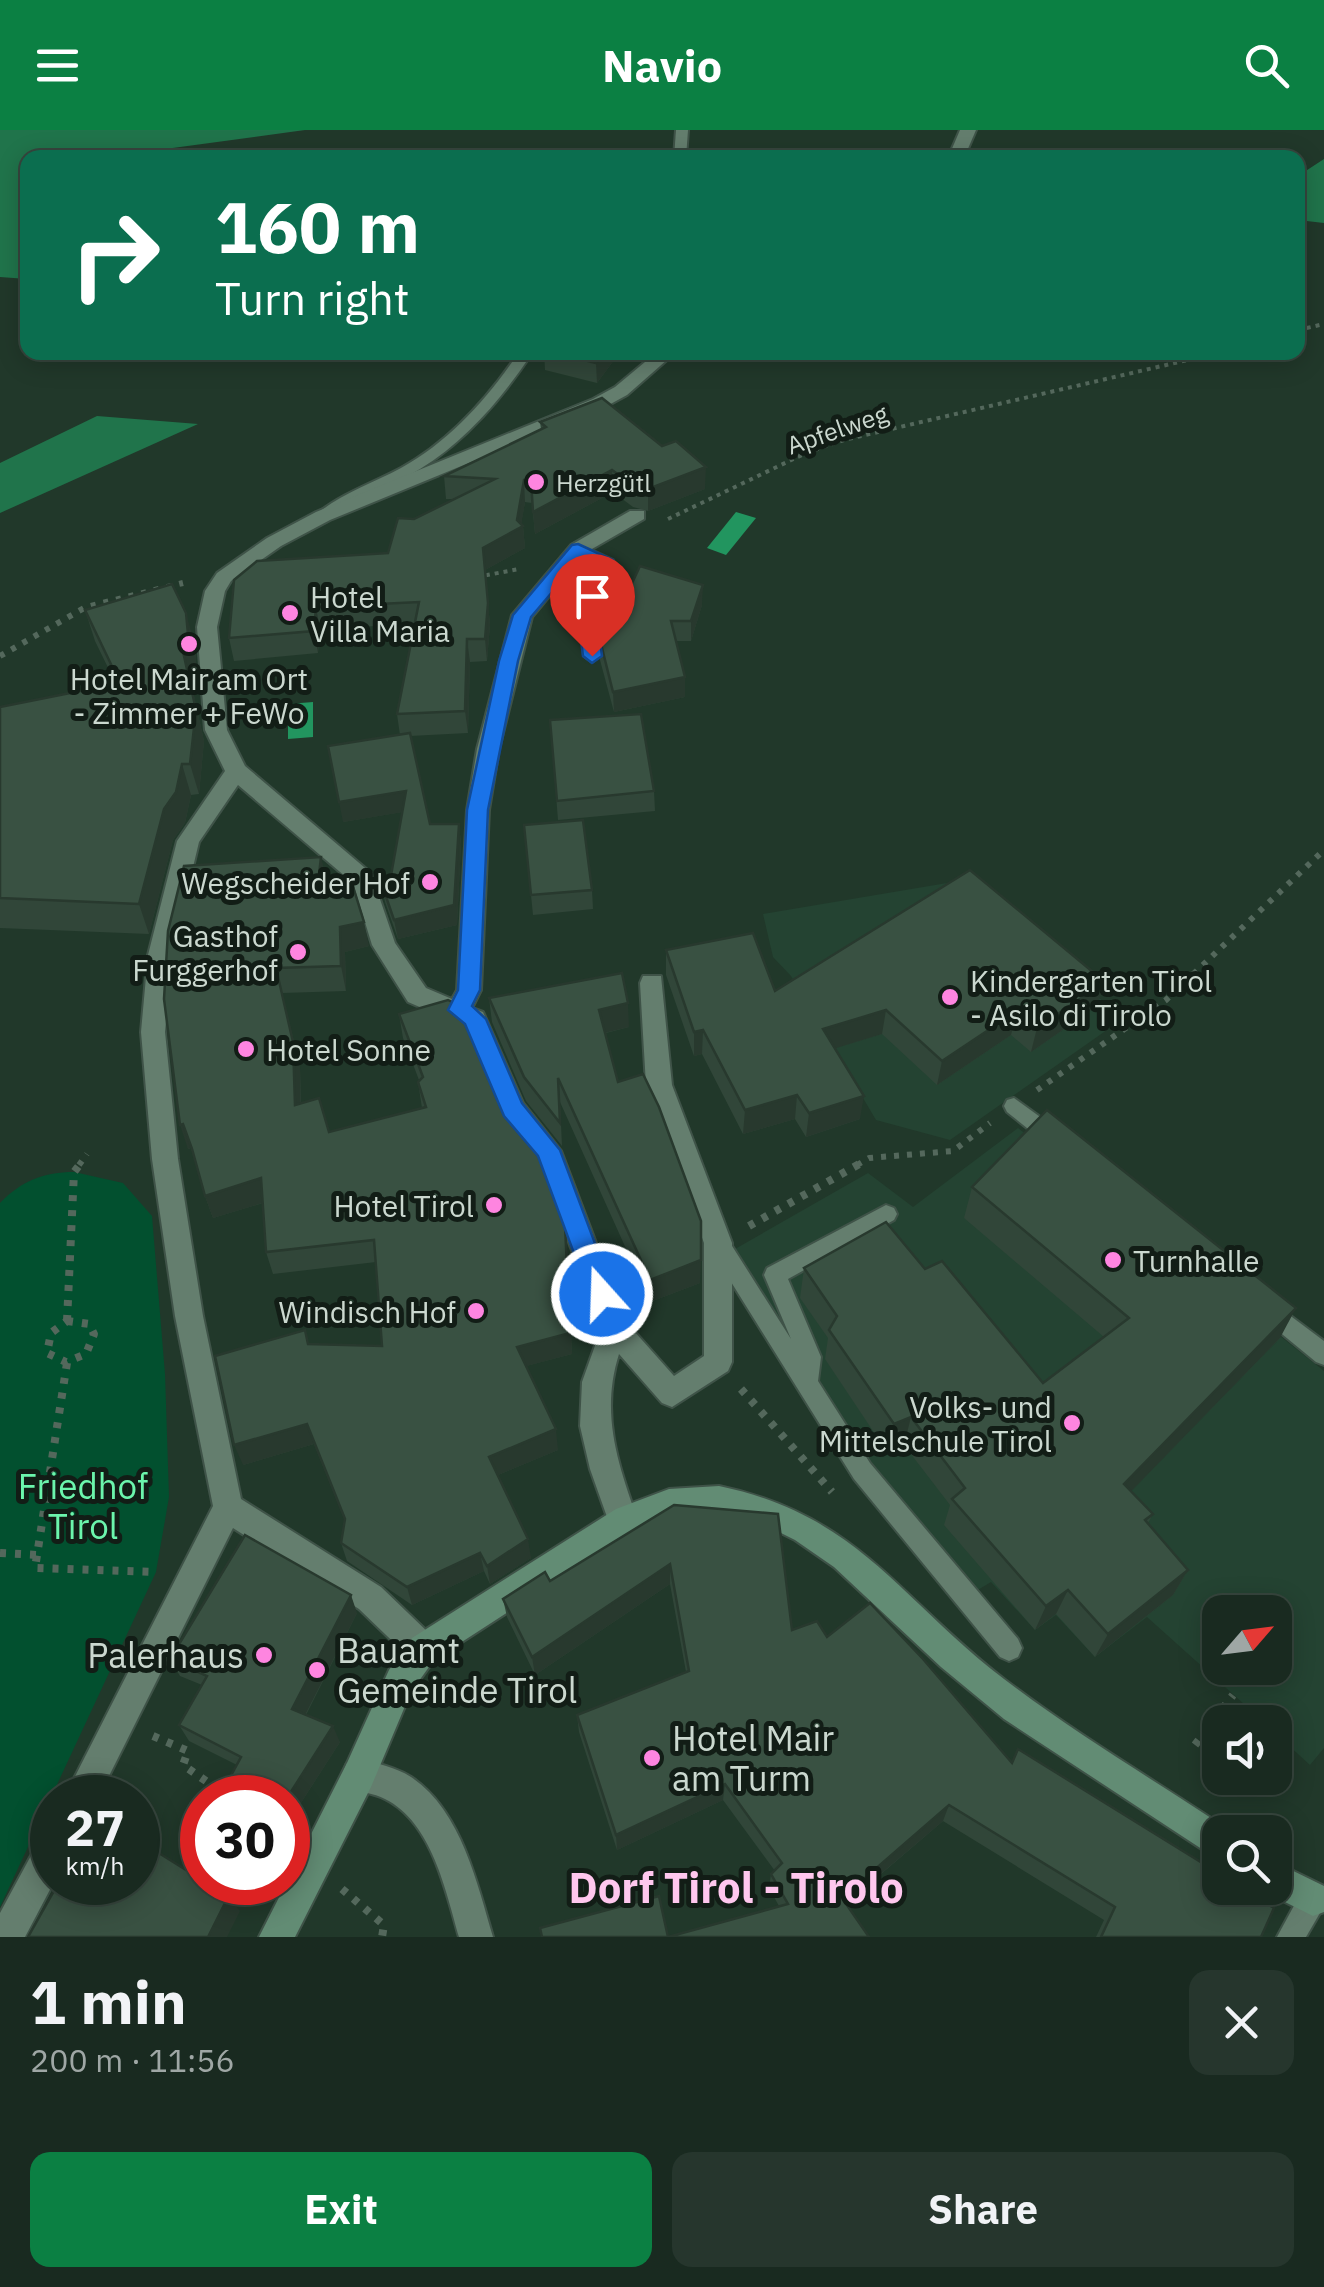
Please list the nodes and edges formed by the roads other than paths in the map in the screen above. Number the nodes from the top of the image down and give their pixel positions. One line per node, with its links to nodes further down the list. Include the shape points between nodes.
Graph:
1 (521, 360): 3 (lane, via 498,395 419,464)
2 (658, 360): 3 (street, via 599,403)
3 (323, 516): 7 (street, via 274,542 224,577 215,591 208,627 216,730)
4 (648, 519): 5 (street)
5 (578, 549): 6 (lane, via 607,564 618,593 590,640); 9 (street, via 522,615 478,810 469,990)
6 (592, 656)
7 (236, 771): 9 (street, via 363,879 384,944 417,995); 18 (street, via 188,841 160,955 153,1032 189,1316)
8 (652, 983): 13 (street, via 659,1085)
9 (459, 1010): 15 (street, via 474,1019 513,1109 548,1150)
10 (1014, 1106): 11 (lane)
11 (1070, 1151)
12 (886, 1214): 17 (lane, via 775,1276 810,1357)
13 (718, 1243): 15 (street, via 718,1362 672,1394); 17 (lane)
14 (1251, 1296): 16 (lane)
15 (615, 1330): 19 (street, via 596,1371 594,1437)
16 (1324, 1356)
17 (806, 1382): 20 (lane, via 862,1471)
18 (228, 1508): 21 (street, via 370,1598); 22 (street)
19 (624, 1521): 21 (street); 24 (street, via 665,1504 705,1498 784,1515 829,1542 988,1687)
20 (1009, 1648)
21 (422, 1650): 23 (street, via 400,1680)
22 (92, 1775)
23 (359, 1775): 29 (street); 30 (street, via 398,1788 421,1810 453,1861)
24 (1202, 1832)
25 (1292, 1889): 27 (street)
26 (30, 1892): 28 (street)
27 (1320, 1905): 31 (lane)
28 (6, 1937)
29 (276, 1937)
30 (476, 1937)
31 (1291, 1937)

